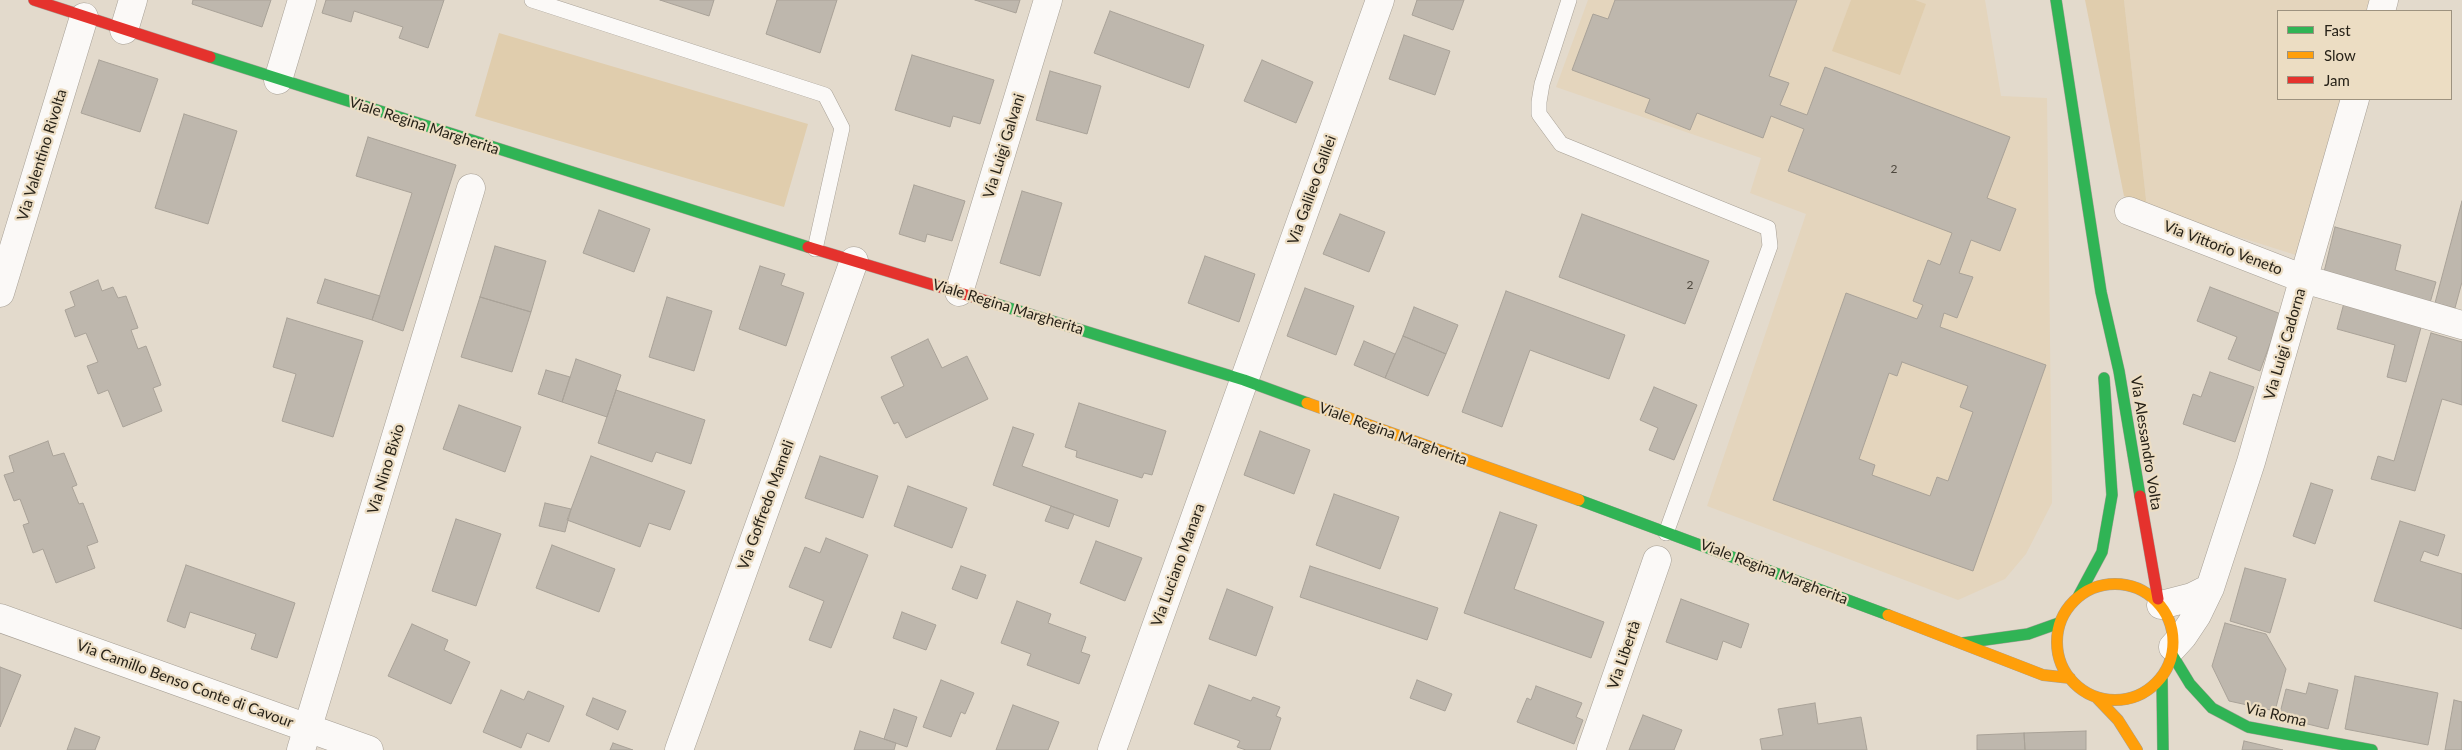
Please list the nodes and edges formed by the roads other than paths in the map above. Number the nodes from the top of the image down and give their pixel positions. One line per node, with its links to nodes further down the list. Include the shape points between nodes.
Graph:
1 (34, 0): 9 (street, Viale Regina Margherita)
2 (133, 0): 10 (street)
3 (302, 0): 11 (street)
4 (532, 0): 15 (lane, via 825,95 842,128)
5 (1048, 0): 18 (street, Via Luigi Galvani)
6 (1380, 0): 22 (street, Via Galileo Galilei)
7 (1569, 0): 23 (lane, via 1539,102 1539,114 1561,144 1768,228 1770,246)
8 (2056, 0): 19 (street, Via Alessandro Volta)
9 (84, 17): 10 (street, Viale Regina Margherita); 20 (street, Via Valentino Rivolta)
10 (124, 30): 11 (street, Viale Regina Margherita)
11 (278, 80): 15 (street, Viale Regina Margherita)
12 (2355, 100): 17 (street, Via Luigi Cadorna)
13 (471, 188): 35 (street, Via Nino Bixio)
14 (2129, 212): 17 (street, Via Vittorio Veneto)
15 (815, 249): 16 (street, Viale Regina Margherita)
16 (854, 261): 18 (street, Viale Regina Margherita); 37 (street, Via Goffredo Mameli)
17 (2304, 278): 21 (street, Via Vittorio Veneto); 25 (street, Via Luigi Cadorna, via 2251,462)
18 (959, 292): 22 (street, Viale Regina Margherita)
19 (2102, 292): 26 (street, Via Alessandro Volta, via 2112,495 2102,552); 27 (street, Via Alessandro Volta)
20 (0, 293)
21 (2462, 324)
22 (1244, 380): 23 (street, Viale Regina Margherita); 38 (street, Via Luciano Manara)
23 (1666, 533): 30 (street, Viale Regina Margherita)
24 (1657, 560): 39 (street, Via Libertà)
25 (2210, 588): 27 (street, via 2192,598); 31 (street, Via Luigi Cadorna)
26 (2079, 595): 27 (street, via 2097,586 2122,583 2142,589); 29 (street)
27 (2160, 602): 31 (street, via 2172,632)
28 (0, 618): 35 (street, Via Camillo Benso Conte di Cavour)
29 (2059, 623): 30 (street, Viale Regina Margherita, via 2028,634); 32 (street, via 2057,652 2064,672)
30 (1963, 643): 32 (street, Viale Regina Margherita, via 2043,675)
31 (2173, 651): 33 (street); 42 (street, Via Roma, via 2190,684 2212,708 2229,718 2248,727)
32 (2070, 678): 34 (street, via 2078,688)
33 (2162, 679): 34 (street, via 2137,697 2121,701); 41 (street)
34 (2096, 697): 40 (street, via 2118,720)
35 (304, 739): 36 (street, Via Camillo Benso Conte di Cavour)
36 (369, 750)
37 (679, 750)
38 (1112, 750)
39 (1591, 750)
40 (2137, 750)
41 (2163, 750)
42 (2372, 750)

